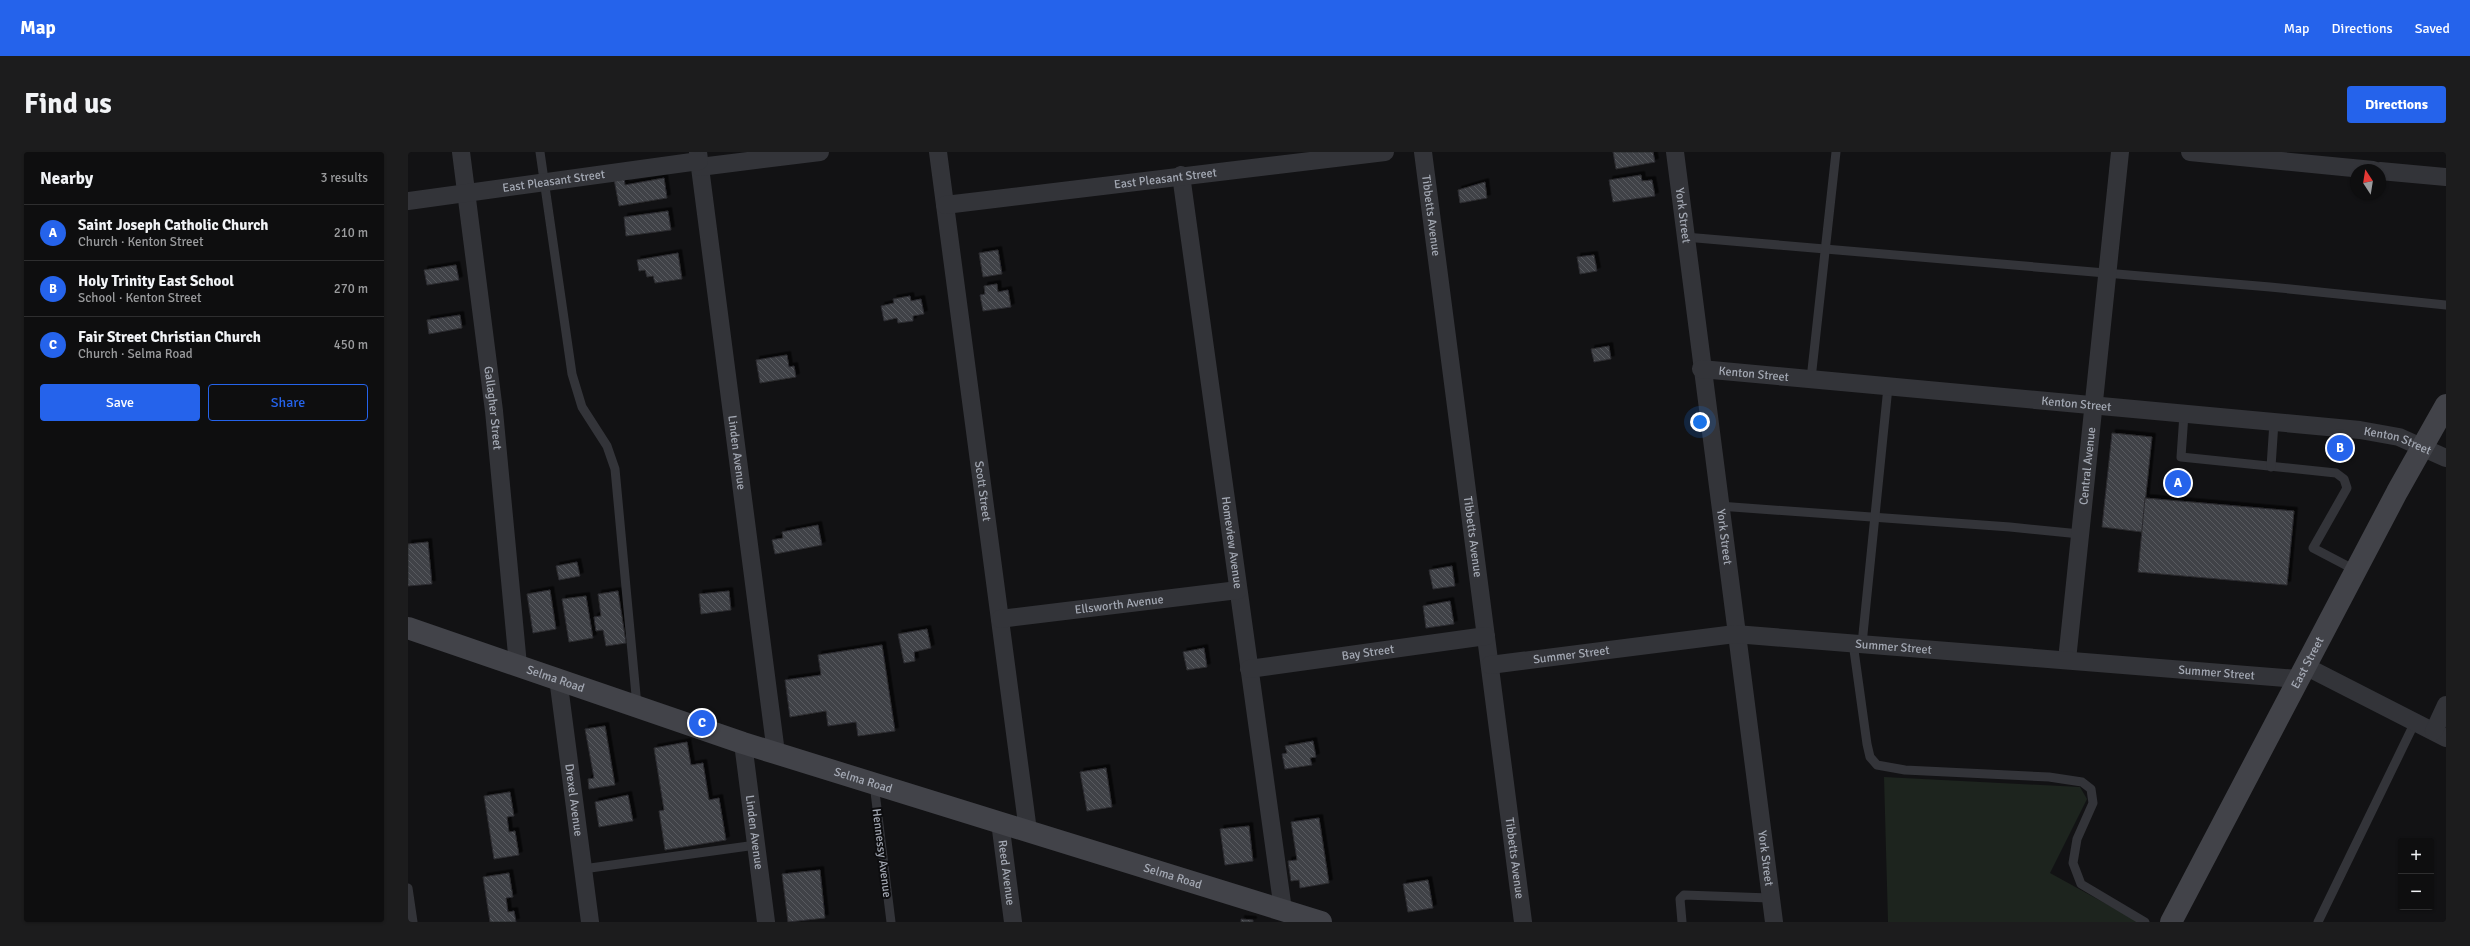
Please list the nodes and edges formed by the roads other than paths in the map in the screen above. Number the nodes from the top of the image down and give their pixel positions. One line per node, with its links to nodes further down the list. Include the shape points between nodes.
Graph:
1 (461, 152): 17 (street, Gallagher Street)
2 (540, 152): 16 (lane)
3 (820, 152): 11 (street, East Pleasant Street)
4 (938, 152): 19 (street, Scott Street)
5 (1385, 152): 14 (street, East Pleasant Street)
6 (1423, 152): 42 (street, Tibbetts Avenue)
7 (1675, 152): 20 (street, York Street)
8 (1836, 152): 21 (lane)
9 (2120, 152): 22 (street, Central Avenue)
10 (2190, 152): 12 (street)
11 (699, 160): 16 (street, East Pleasant Street); 55 (street, Linden Avenue)
12 (2350, 168)
13 (2386, 172): 15 (street)
14 (1181, 175): 19 (street, East Pleasant Street); 38 (street, Homeview Avenue)
15 (2446, 177)
16 (543, 182): 17 (street, East Pleasant Street); 51 (lane, via 572,374 582,407 607,446 615,469)
17 (466, 193): 18 (street, East Pleasant Street); 45 (street, Gallagher Street, via 494,412)
18 (408, 201)
19 (945, 205): 39 (street, Scott Street)
20 (1685, 238): 21 (lane); 24 (street, York Street)
21 (1825, 249): 22 (lane); 25 (lane)
22 (2108, 274): 23 (lane); 27 (street, Central Avenue)
23 (2446, 304)
24 (1702, 369): 25 (street, Kenton Street); 34 (street, York Street)
25 (1811, 379): 26 (street, Kenton Street)
26 (1888, 386): 27 (street, Kenton Street); 35 (lane)
27 (2094, 405): 29 (street, Kenton Street); 36 (street, Central Avenue)
28 (2446, 405): 31 (street, East Street)
29 (2184, 414): 30 (street, Kenton Street); 33 (lane, via 2181,458)
30 (2274, 422): 31 (street, Kenton Street, via 2360,430 2399,437); 33 (lane)
31 (2423, 446): 32 (street, Kenton Street); 37 (street, East Street)
32 (2446, 458)
33 (2271, 467): 37 (lane, via 2336,473 2344,479 2347,488 2314,548)
34 (1719, 506): 35 (lane); 41 (street, York Street)
35 (1875, 516): 36 (lane); 43 (lane)
36 (2080, 534): 44 (street, Central Avenue)
37 (2355, 570): 48 (street, East Street)
38 (1238, 590): 39 (street, Ellsworth Avenue); 47 (street, Homeview Avenue)
39 (1000, 619): 58 (street, Scott Street)
40 (408, 628): 45 (street, Selma Road)
41 (1735, 634): 43 (street, Summer Street); 46 (street, Summer Street); 62 (street, York Street)
42 (1486, 636): 46 (street, Tibbetts Avenue); 47 (street, Bay Street)
43 (1857, 644): 44 (street, Summer Street); 73 (lane, via 1867,744 1870,757 1877,765 1905,770 2049,777 2082,782 2091,789 2093,803 2077,839 2073,863 2081,884)
44 (2067, 660): 48 (street, Summer Street)
45 (518, 665): 49 (street, Selma Road)
46 (1490, 665): 70 (street, Tibbetts Avenue)
47 (1249, 669): 63 (street, Homeview Avenue)
48 (2302, 672): 52 (street, Summer Street); 74 (street, East Street)
49 (558, 678): 51 (street, Selma Road); 60 (street, Drexel Avenue)
50 (2446, 705): 53 (street)
51 (637, 706): 54 (street, Selma Road)
52 (2415, 722): 53 (street, Summer Street); 75 (lane)
53 (2440, 735)
54 (743, 743): 55 (street, Selma Road); 59 (street, Linden Avenue)
55 (776, 753): 56 (street, Selma Road)
56 (873, 783): 57 (street, Selma Road); 67 (lane, Hennessy Avenue)
57 (1000, 822): 58 (street, Selma Road); 68 (street, Reed Avenue)
58 (1028, 831): 63 (street, Selma Road)
59 (756, 845): 60 (lane); 66 (street, Linden Avenue)
60 (583, 869): 65 (street, Drexel Avenue)
61 (408, 888): 64 (lane)
62 (1770, 898): 71 (lane, via 1684,895 1680,899); 72 (street, York Street)
63 (1283, 910): 69 (street, Selma Road)
64 (413, 922)
65 (590, 922)
66 (766, 922)
67 (891, 922)
68 (1014, 922)
69 (1321, 922)
70 (1523, 922)
71 (1682, 922)
72 (1774, 922)
73 (2145, 922)
74 (2171, 922)
75 (2318, 922)

